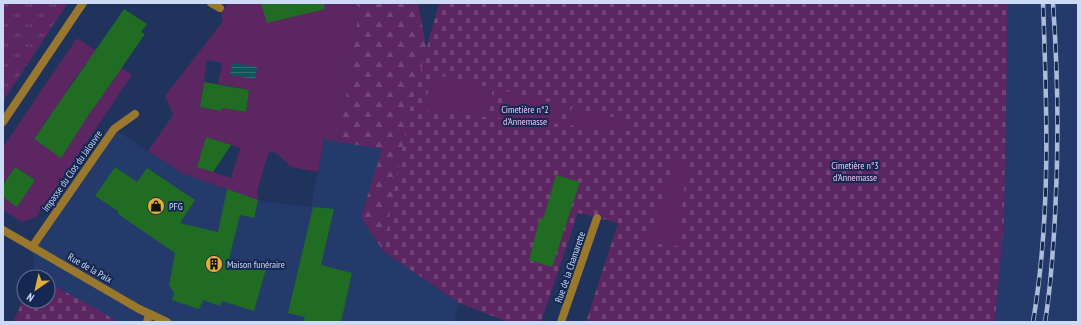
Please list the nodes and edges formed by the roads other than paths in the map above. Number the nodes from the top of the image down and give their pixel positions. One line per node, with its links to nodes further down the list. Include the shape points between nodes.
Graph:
1 (83, 3): 5 (street)
2 (211, 3): 3 (street)
3 (220, 8)
4 (135, 114): 8 (street, Impasse du Clos du Jalouvre, via 114,129)
5 (3, 122)
6 (597, 218): 11 (street, Rue de la Chamarette)
7 (3, 230): 8 (street, Rue de la Paix)
8 (32, 247): 9 (street, Rue de la Paix)
9 (148, 318): 10 (street, Rue de la Paix)
10 (167, 322)
11 (561, 322)

